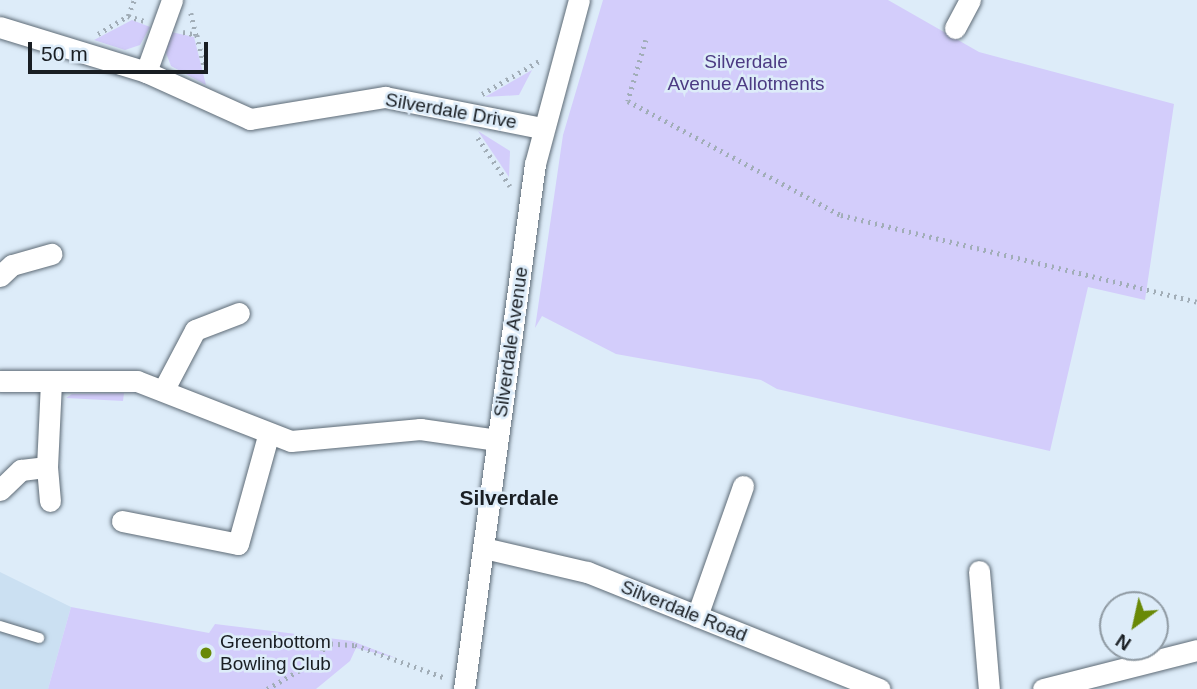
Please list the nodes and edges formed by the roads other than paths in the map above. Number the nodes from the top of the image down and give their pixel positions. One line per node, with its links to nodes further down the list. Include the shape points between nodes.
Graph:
1 (579, 0): 7 (street, Silverdale Avenue)
2 (970, 0): 5 (street)
3 (181, 6): 6 (street, via 163,26)
4 (0, 27): 6 (street, Silverdale Drive)
5 (955, 28)
6 (146, 72): 7 (street, Silverdale Drive, via 214,106 260,120 385,97)
7 (542, 128): 15 (street, Silverdale Avenue)
8 (51, 254): 9 (street, via 12,265)
9 (0, 276)
10 (239, 313): 13 (street, via 194,330)
11 (0, 381): 12 (street)
12 (51, 383): 13 (street, via 100,378); 16 (street)
13 (165, 387): 14 (street)
14 (268, 436): 15 (street, via 311,443 420,429); 20 (street, via 238,544)
15 (497, 440): 21 (street, Silverdale Avenue)
16 (47, 467): 18 (street, via 21,470); 19 (street)
17 (743, 486): 23 (street)
18 (0, 490)
19 (50, 501)
20 (122, 522)
21 (484, 548): 23 (street, Silverdale Road, via 587,572); 27 (street, Silverdale Avenue)
22 (979, 571): 29 (street)
23 (697, 616): 28 (street, Silverdale Road)
24 (0, 626): 25 (lane)
25 (38, 638)
26 (1197, 650): 30 (street)
27 (464, 687)
28 (880, 689)
29 (989, 689)
30 (1043, 689)

